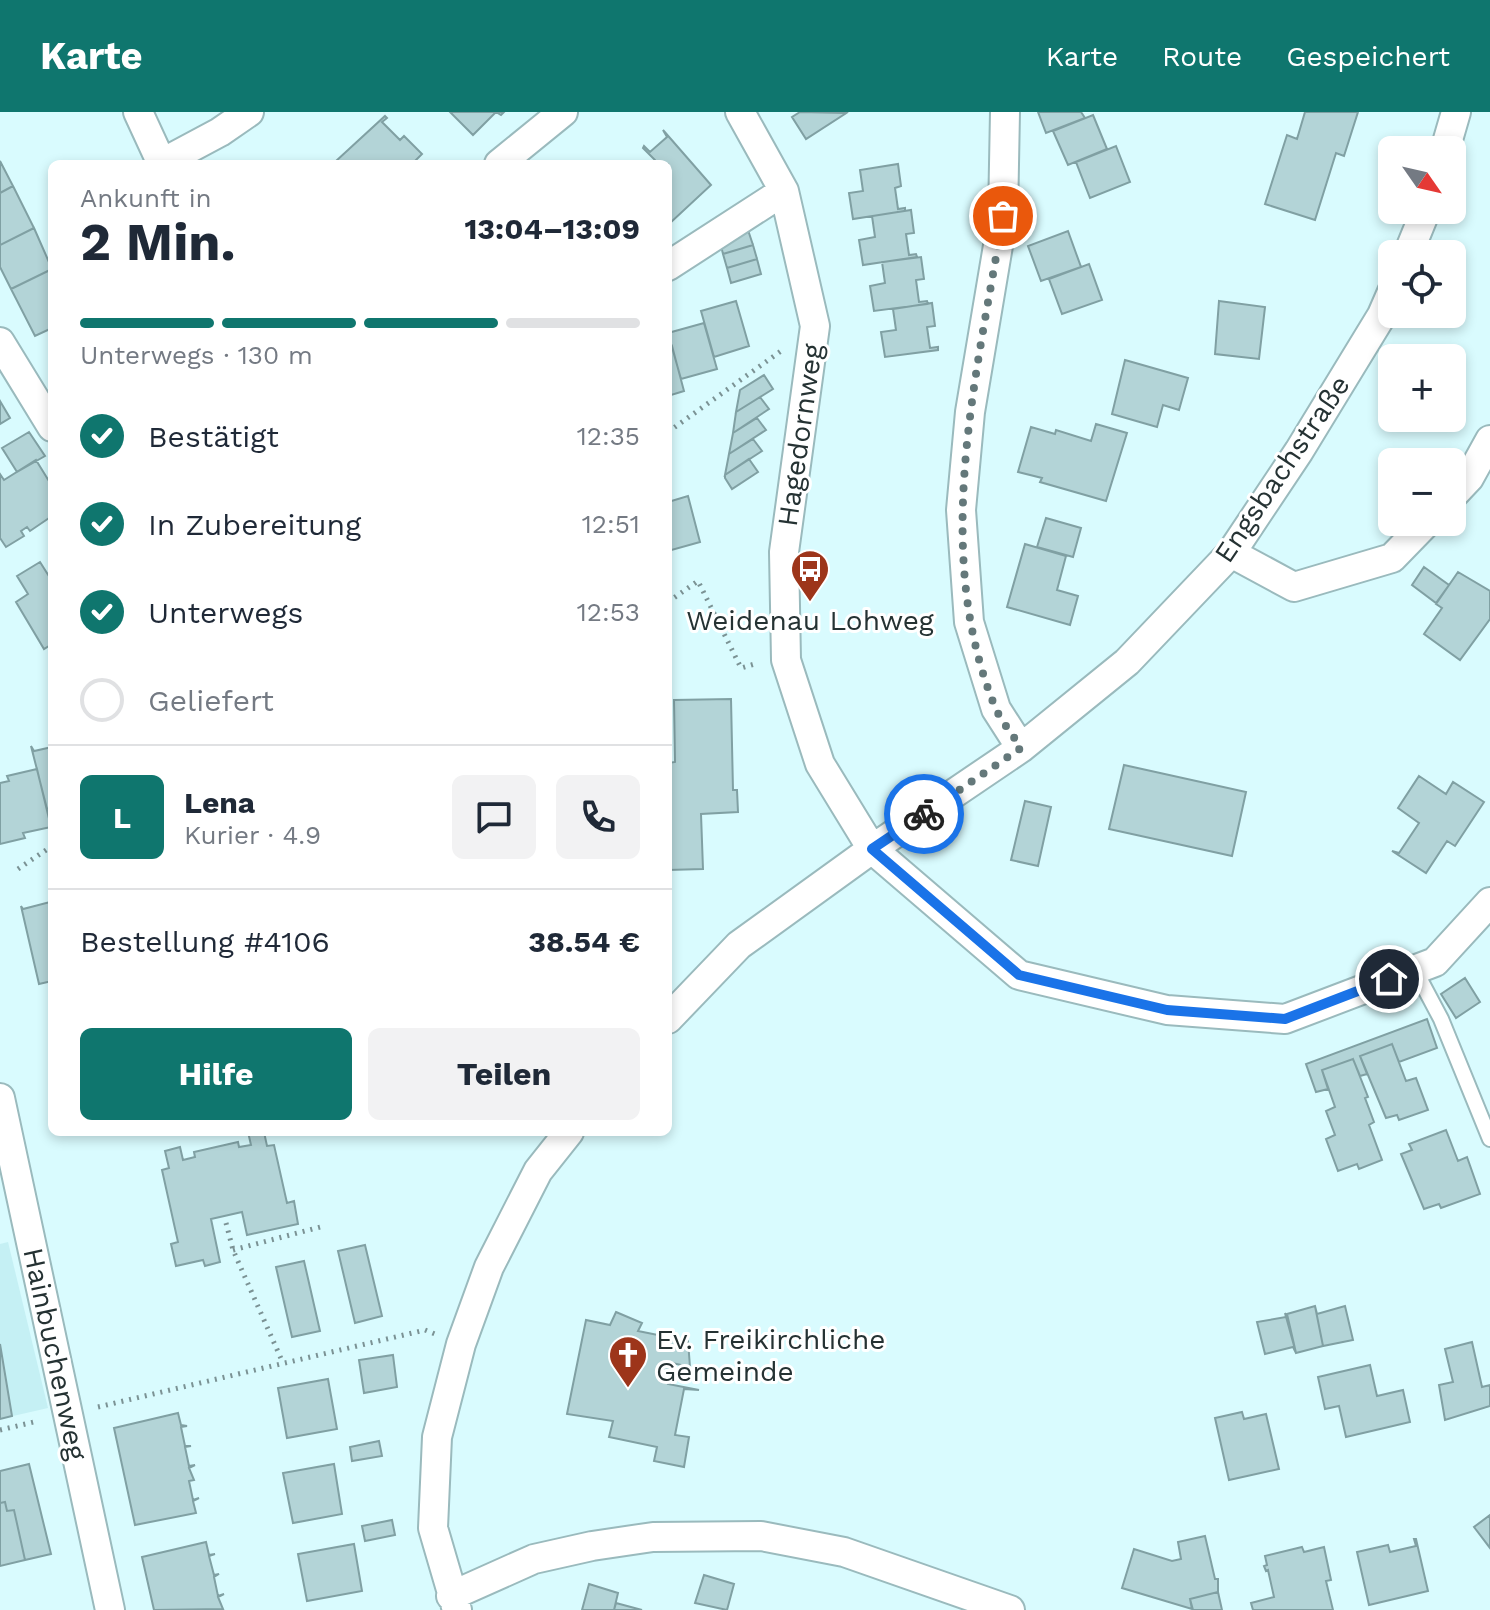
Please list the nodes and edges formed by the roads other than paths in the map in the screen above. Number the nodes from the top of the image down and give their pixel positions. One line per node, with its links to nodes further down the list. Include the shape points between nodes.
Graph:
1 (138, 112): 8 (street)
2 (249, 112): 9 (street)
3 (563, 112): 10 (street)
4 (740, 112): 11 (street, Hagedornweg)
5 (1005, 112): 20 (street, via 1003,216 970,412 961,510 969,622 996,709)
6 (1456, 112): 7 (street)
7 (1449, 136)
8 (160, 160)
9 (169, 160)
10 (504, 160)
11 (784, 191): 12 (street); 21 (street, Hagedornweg, via 815,326 784,552 786,654 820,764)
12 (672, 263)
13 (1378, 322): 19 (street, Engsbachstraße)
14 (0, 342): 15 (street)
15 (48, 420)
16 (1490, 440): 17 (street)
17 (1466, 481)
18 (1413, 536): 19 (street, via 1392,558 1294,587)
19 (1231, 553): 20 (street, Engsbachstraße, via 1127,662)
20 (1021, 748): 21 (street, Engsbachstraße)
21 (872, 849): 23 (street, Hagedornweg, via 1019,975 1167,1010 1285,1019); 24 (street, Engsbachstraße, via 739,945)
22 (1490, 902): 23 (street, Hagedornweg, via 1435,962)
23 (1415, 970): 27 (lane)
24 (672, 1015)
25 (0, 1098): 29 (street, Hainbuchenweg)
26 (566, 1136): 28 (street, via 538,1171 489,1267 461,1344 437,1437 433,1528)
27 (1490, 1139)
28 (454, 1603): 30 (street, via 534,1559 592,1546 653,1537 761,1536 844,1552)
29 (110, 1610)
30 (1010, 1610)

